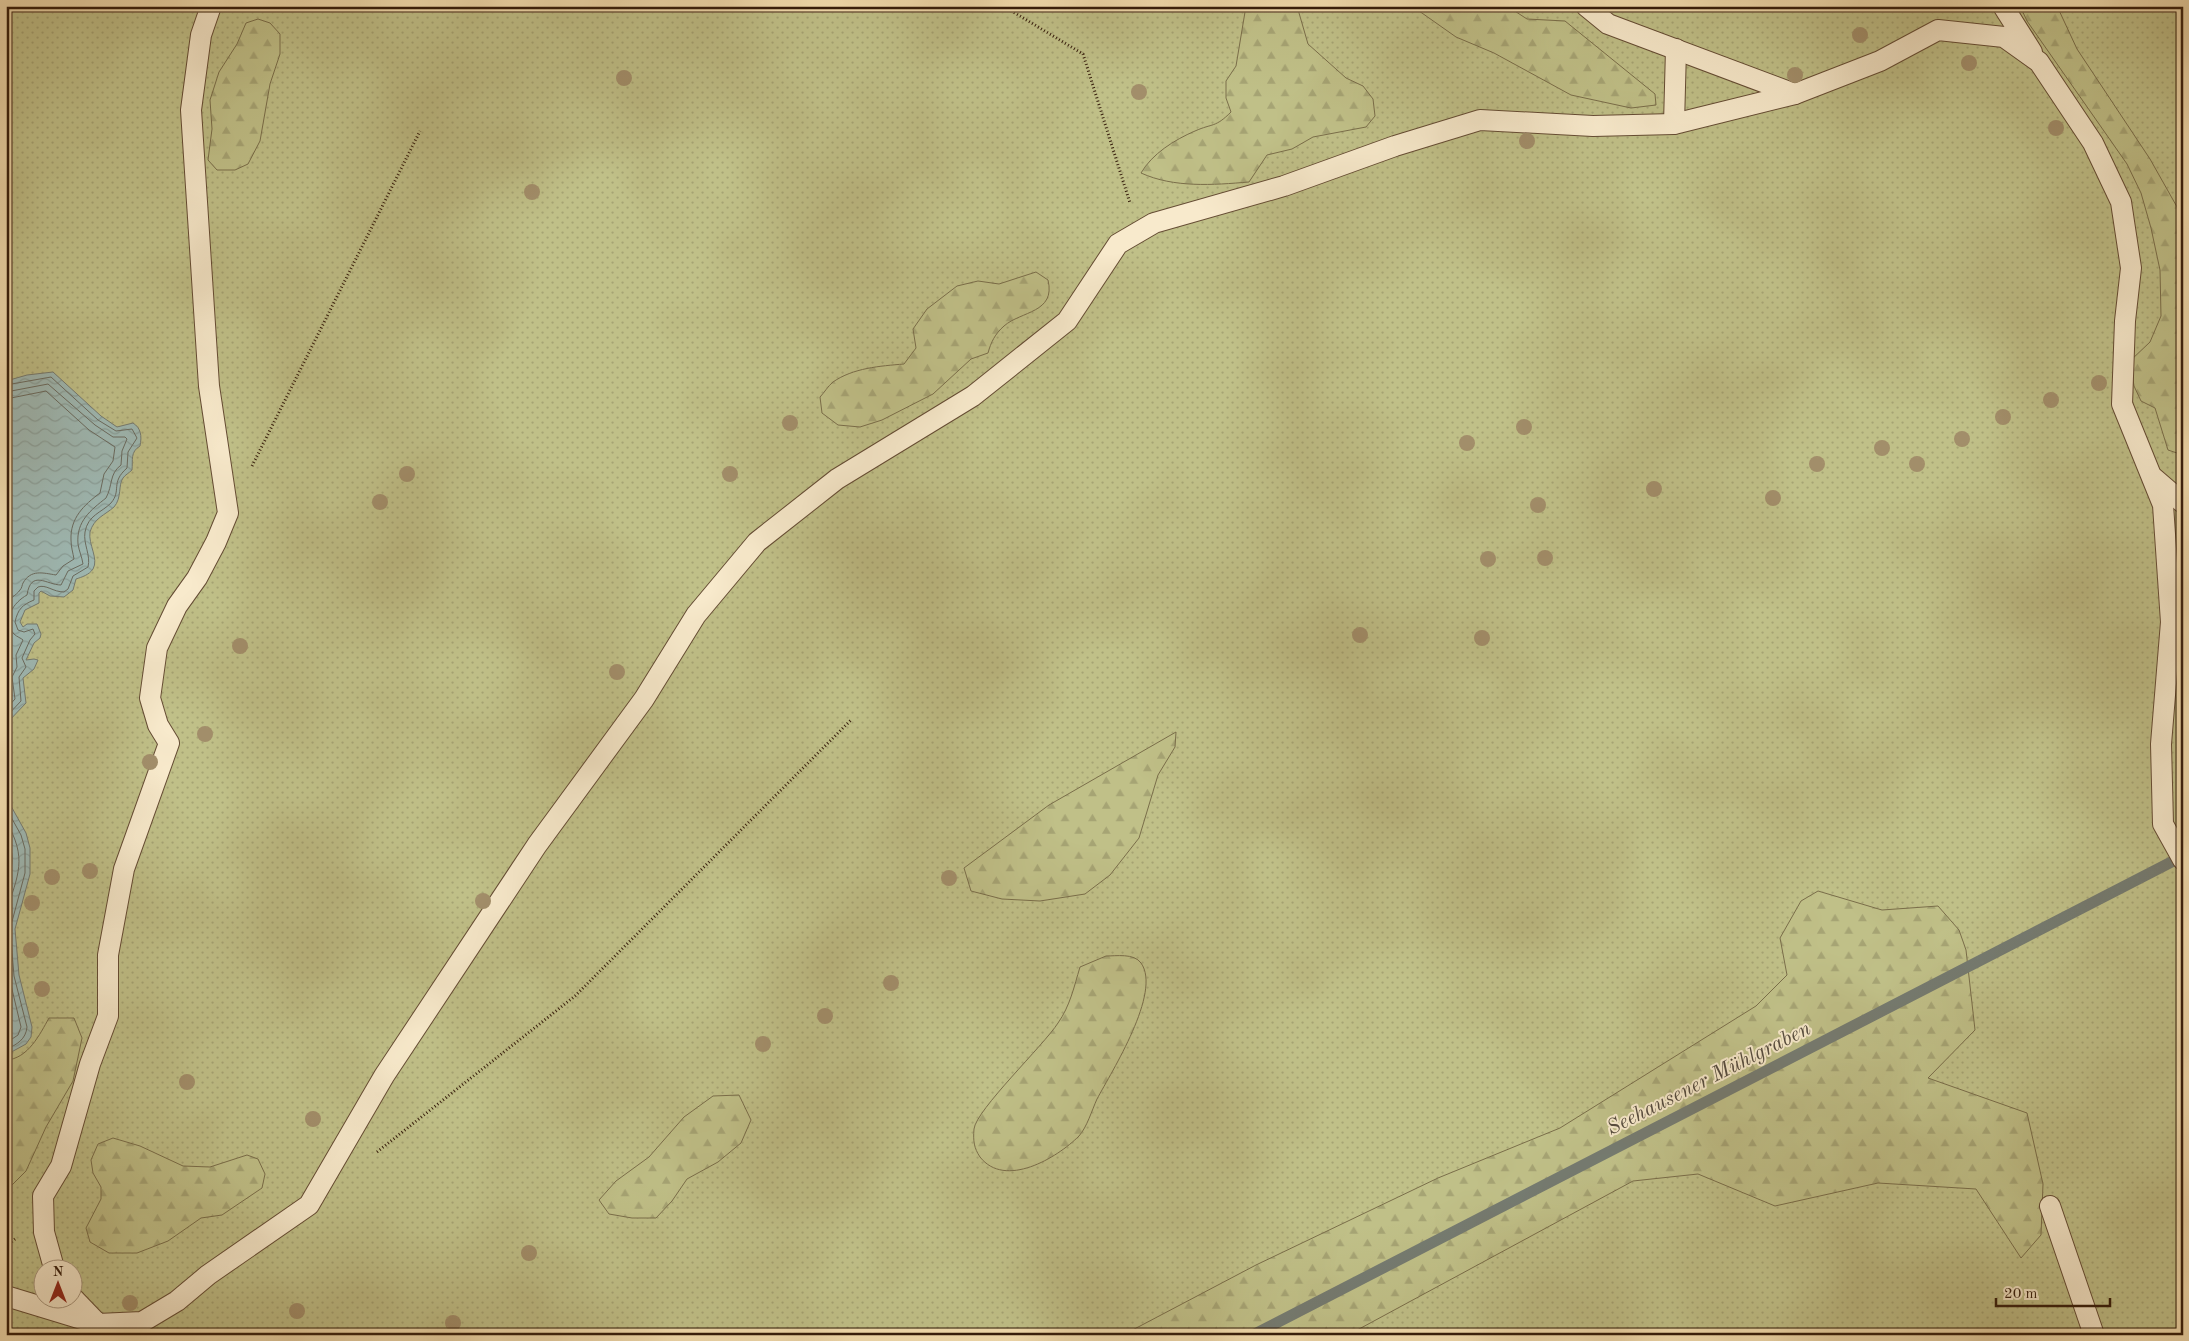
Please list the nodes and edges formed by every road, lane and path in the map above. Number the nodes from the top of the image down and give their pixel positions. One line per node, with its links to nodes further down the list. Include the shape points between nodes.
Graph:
1 (212, 6): 18 (lane, via 201,35 190,110 209,386 228,513 216,542 197,578 177,606 157,648 150,698 158,725 169,743 124,870 108,955 108,1016 90,1064 61,1166 43,1196 44,1232)
2 (1586, 6): 5 (lane, via 1608,24)
3 (2002, 6): 6 (lane)
4 (1006, 7): 10 (path, via 1083,54)
5 (1676, 49): 7 (lane); 8 (lane)
6 (2038, 62): 7 (lane, via 2004,37 1938,30 1880,61); 12 (lane, via 2093,143 2121,202 2131,268 2122,404)
7 (1795, 94): 8 (lane)
8 (1674, 124): 10 (lane, via 1593,126 1480,120 1284,186 1154,223)
9 (420, 131): 11 (path)
10 (1139, 232): 21 (lane, via 1118,244 1068,321 972,396 837,479 757,542 696,615 644,699 537,845 384,1076 309,1205 177,1301 142,1322)
11 (250, 469)
12 (2151, 476): 13 (lane); 15 (lane, via 2162,505 2171,622 2161,744 2162,824)
13 (2183, 503)
14 (851, 720): 16 (path, via 575,996)
15 (2183, 860)
16 (369, 1158)
17 (2050, 1206): 22 (lane)
18 (51, 1258)
19 (6, 1296): 21 (lane)
20 (82, 1307): 21 (lane)
21 (98, 1324)
22 (2094, 1335)

